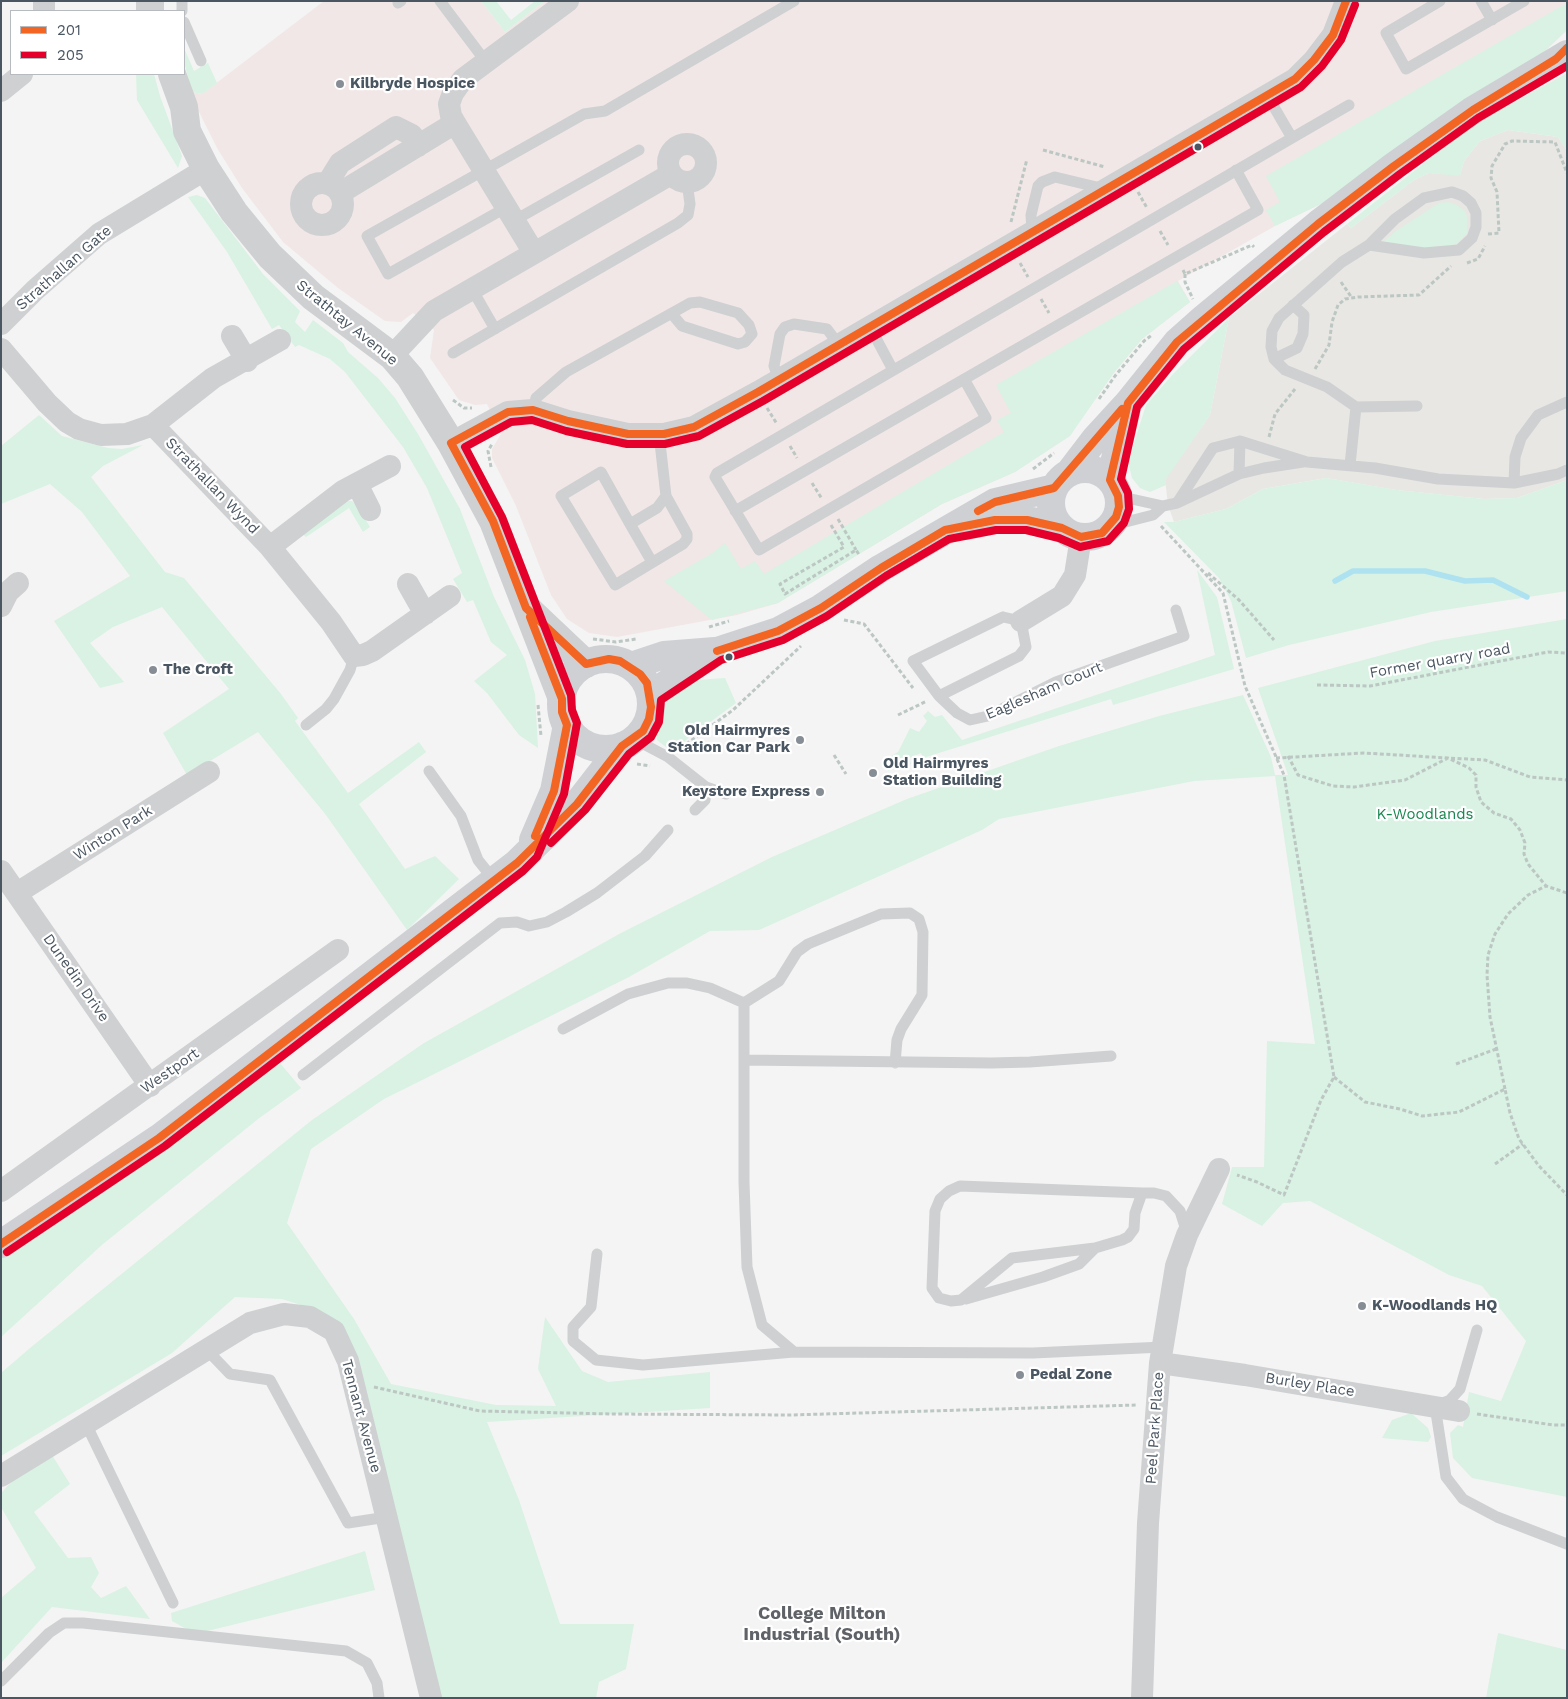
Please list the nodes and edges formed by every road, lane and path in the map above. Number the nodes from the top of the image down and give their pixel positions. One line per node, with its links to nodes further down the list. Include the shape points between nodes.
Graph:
1 (440, 1): 12 (lane)
2 (568, 1): 12 (street)
3 (794, 1): 22 (lane, via 605,111 584,114)
4 (1346, 1): 16 (street, via 1333,35 1314,60 1295,79)
5 (1440, 1): 8 (lane, via 1386,33 1406,69)
6 (1481, 1): 8 (lane)
7 (1524, 1): 8 (lane)
8 (1492, 20)
9 (185, 24): 11 (lane)
10 (1563, 54): 57 (main road, via 1473,110 1318,224 1177,342)
11 (201, 61)
12 (486, 62): 18 (street, via 463,79 453,92 449,104)
13 (21, 75): 15 (street)
14 (172, 75): 21 (street, Strathtay Avenue, via 184,107 187,131)
15 (1, 91)
16 (1267, 95): 19 (lane); 27 (street)
17 (1349, 105): 19 (lane)
18 (455, 123): 22 (street); 26 (street, via 418,146)
19 (1292, 138): 23 (lane)
20 (639, 150): 28 (lane)
21 (206, 169): 39 (street, Strathallan Gate, via 99,234 34,290); 48 (street, Strathtay Avenue, via 234,212 270,256 313,298)
22 (483, 169): 28 (street); 28 (lane, via 367,236 388,274)
23 (1236, 170): 51 (lane); 53 (lane, via 1258,210)
24 (1567, 172): 52 (path, via 1555,142 1512,141 1505,144 1492,166 1491,178 1496,192 1499,232 1487,234 1484,250 1478,259 1452,266 1419,295 1345,299 1338,305 1329,345 1322,360)
25 (679, 178): 32 (street); 41 (lane, via 690,204 688,215)
26 (333, 188)
27 (1106, 189): 29 (street); 29 (lane, via 1055,177 1042,182 1038,186 1031,215)
28 (511, 214): 32 (street)
29 (1032, 232): 40 (street)
30 (1369, 245): 30 (lane, via 1395,219 1424,198 1440,193 1452,192 1463,196 1476,213 1472,238 1459,250 1424,253); 37 (lane, via 1342,262)
31 (1255, 248): 33 (path)
32 (534, 253): 35 (street)
33 (1249, 255)
34 (1185, 274): 36 (path, via 1194,302)
35 (472, 289): 41 (lane); 48 (street, via 434,311)
36 (1202, 298)
37 (1293, 305): 49 (lane, via 1279,318 1272,331); 49 (lane, via 1304,315 1303,334 1297,348)
38 (672, 314): 38 (lane, via 690,303 700,302 738,313 750,325 752,334 738,344 682,326); 61 (lane, via 566,372 536,398)
39 (1, 324)
40 (870, 327): 45 (street); 51 (lane)
41 (495, 329): 47 (lane)
42 (1159, 330): 58 (path, via 1144,341)
43 (232, 336): 50 (street)
44 (280, 340): 50 (street, Strathallan Wynd)
45 (839, 344): 54 (street); 54 (lane, via 827,329 794,324 785,327 780,334 774,366)
46 (1, 349): 62 (street, Strathallan Wynd, via 47,403 79,428 100,435 127,434)
47 (453, 353)
48 (392, 356): 66 (street, Strathtay Avenue, via 410,377)
49 (1274, 359): 52 (lane, via 1286,370)
50 (247, 361): 62 (street, Strathallan Wynd, via 213,378)
51 (893, 370): 64 (lane)
52 (1306, 378): 60 (lane, via 1327,387); 67 (path, via 1275,414)
53 (964, 379): 72 (lane); 83 (lane, via 986,418)
54 (779, 380): 55 (street)
55 (758, 392): 63 (street, via 694,427); 64 (path)
56 (1567, 402): 76 (lane, via 1538,415 1520,438 1514,457)
57 (1128, 403): 74 (main road); 78 (main road)
58 (1094, 406)
59 (1417, 406): 60 (lane)
60 (1356, 407): 69 (lane)
61 (532, 410): 63 (street, via 628,434); 66 (street, via 508,412)
62 (153, 425): 91 (street, Strathallan Wynd)
63 (659, 434): 79 (lane)
64 (783, 434): 72 (path); 84 (lane, via 717,473 715,477)
65 (1240, 441): 67 (lane); 75 (lane); 80 (lane, via 1213,448)
66 (451, 443): 100 (street, Strathtay Avenue, via 493,521)
67 (1265, 449): 68 (lane)
68 (1307, 462): 69 (lane); 75 (lane)
69 (1350, 465): 76 (lane, via 1438,479)
70 (390, 466): 77 (street, Strathallan Wynd)
71 (1567, 470): 76 (lane)
72 (805, 471): 83 (path); 84 (lane)
73 (1028, 471): 74 (path)
74 (1061, 471): 78 (main road, via 1091,470 1100,473); 89 (main road); 90 (main road, via 1051,499 1051,510)
75 (1239, 474): 80 (lane)
76 (1514, 483)
77 (357, 484): 82 (street); 91 (street, Strathallan Wynd, via 343,491)
78 (1114, 488): 81 (lane); 88 (main road, via 1116,517)
79 (666, 496): 87 (lane, via 657,508); 94 (lane, via 687,539 684,544)
80 (1177, 503): 81 (lane)
81 (1163, 506): 85 (lane)
82 (370, 510)
83 (828, 510): 84 (lane, via 759,550); 92 (path, via 828,520 844,547 780,584 785,594)
84 (735, 511)
85 (1153, 515): 88 (lane); 95 (path, via 1174,542)
86 (838, 519): 92 (path)
87 (630, 524): 94 (lane); 94 (lane, via 601,472 561,496 616,585)
88 (1110, 526): 90 (main road, via 1102,533)
89 (945, 530): 90 (main road, via 994,520 1027,520); 101 (main road)
90 (1071, 533): 104 (street, via 1075,575 1062,596)
91 (270, 547): 109 (street, Strathallan Wynd, via 331,622)
92 (856, 550): 93 (path, via 860,558)
93 (868, 556)
94 (652, 562)
95 (1198, 564): 105 (path, via 1239,600); 124 (path, via 1223,593 1245,686)
96 (18, 583): 99 (street, via 8,592)
97 (408, 584): 103 (street)
98 (450, 596): 103 (street)
99 (1, 606)
100 (526, 608): 110 (street, Strathtay Avenue); 116 (street, Strathtay Avenue)
101 (821, 608): 107 (main road, via 778,631); 113 (path, via 828,622 846,620 864,624)
102 (1176, 610): 115 (lane, Eaglesham Court, via 1184,636 1056,682 988,716 970,720)
103 (425, 614): 109 (street, via 372,651)
104 (1021, 621): 115 (lane, via 1026,647 1019,656); 115 (lane, Eaglesham Court, via 1003,618 913,661)
105 (1274, 640)
106 (806, 642): 123 (path, via 733,710)
107 (717, 651): 111 (main road, via 664,655); 114 (main road)
108 (1567, 653): 112 (path, Former quarry road, via 1548,652 1370,686)
109 (354, 656): 118 (lane, via 334,699)
110 (586, 664): 111 (main road, via 609,659); 116 (main road, via 570,677)
111 (631, 666): 114 (main road, via 647,683)
112 (1317, 685)
113 (916, 693)
114 (650, 694): 120 (main road, via 649,719)
115 (939, 696): 117 (path)
116 (555, 707): 119 (path); 120 (main road, via 575,736 585,743 597,748); 134 (main road, via 554,791)
117 (898, 715)
118 (306, 725)
119 (541, 739)
120 (630, 750): 123 (lane); 123 (path, via 640,763 654,767); 134 (main road)
121 (834, 755): 128 (path)
122 (1288, 756): 124 (path); 125 (path, via 1364,753); 125 (path, via 1298,775 1333,786 1354,787 1405,780)
123 (668, 757): 130 (lane)
124 (1276, 758): 149 (path, via 1284,775)
125 (1448, 758): 129 (path, via 1485,760 1530,777); 137 (path, via 1476,775 1481,802 1494,813 1511,819 1520,830 1528,864)
126 (429, 771): 136 (lane, via 461,816 478,860)
127 (209, 772): 139 (street, Winton Park)
128 (846, 774)
129 (1567, 780)
130 (706, 787): 131 (lane); 132 (lane, via 705,800)
131 (726, 794)
132 (694, 810)
133 (668, 830): 148 (lane, via 645,856 566,912 547,922 529,926 517,922 500,923)
134 (528, 852): 136 (main road)
135 (1, 871): 139 (street, Dunedin Drive)
136 (494, 880): 160 (main road, via 159,1138)
137 (1546, 886): 138 (path); 143 (path, via 1528,895 1508,914 1495,934 1488,955 1487,975)
138 (1567, 893)
139 (17, 894): 150 (street, Dunedin Drive)
140 (338, 950): 150 (street, Westport)
141 (744, 1002): 142 (lane, via 710,988 668,983 628,994); 145 (lane); 146 (lane, via 779,981 797,952 808,944 881,914 910,913 919,919 923,932 922,995 897,1040)
142 (563, 1029)
143 (1496, 1049): 147 (path); 151 (path)
144 (1111, 1056): 146 (lane, via 1030,1062)
145 (744, 1060): 146 (lane); 166 (lane, via 747,1267 762,1326)
146 (895, 1063)
147 (1456, 1064)
148 (303, 1075)
149 (1334, 1077): 151 (path, via 1365,1102 1422,1116 1459,1112); 155 (path, via 1321,1100 1284,1196)
150 (150, 1086): 156 (street, Westport)
151 (1505, 1089): 152 (path)
152 (1522, 1144): 153 (path); 158 (path)
153 (1495, 1164)
154 (1219, 1169): 159 (street, Peel Park Place)
155 (1257, 1182)
156 (1, 1191)
157 (1142, 1193): 159 (lane, via 1166,1196 1180,1211); 161 (lane, via 1134,1229 1128,1237); 163 (lane, via 960,1186 949,1191 940,1199 935,1211 932,1288 939,1298)
158 (1567, 1195)
159 (1187, 1235): 167 (street, Peel Park Place, via 1176,1266)
160 (1, 1244)
161 (1095, 1248): 163 (lane, via 1078,1264); 163 (lane, via 1012,1258)
162 (597, 1254): 166 (lane, via 591,1307 573,1327 573,1341 596,1360 643,1365)
163 (961, 1300)
164 (1477, 1330): 170 (lane, via 1460,1389 1450,1400)
165 (207, 1350): 168 (street, Tennant Avenue, via 250,1323 284,1314 310,1317 334,1330 348,1361); 172 (street, Tennant Avenue); 175 (lane, via 230,1374 270,1380 348,1523)
166 (794, 1352): 167 (lane)
167 (1161, 1355): 169 (street, Peel Park Place); 170 (street, Burley Place, via 1245,1374)
168 (354, 1385): 169 (path, via 480,1411 791,1415); 175 (street, Tennant Avenue)
169 (1158, 1404): 181 (street, Peel Park Place, via 1148,1523)
170 (1435, 1406): 171 (street, Burley Place); 176 (lane, via 1446,1477 1463,1499 1497,1517)
171 (1459, 1411): 173 (path)
172 (86, 1424): 174 (street, Tennant Avenue); 177 (lane)
173 (1567, 1425)
174 (1, 1476)
175 (387, 1517): 180 (street, Tennant Avenue)
176 (1567, 1544)
177 (174, 1603)
178 (1, 1681): 179 (lane, via 49,1633 64,1623 83,1623 346,1651 367,1663 377,1683)
179 (379, 1698)
180 (431, 1698)
181 (1142, 1698)

